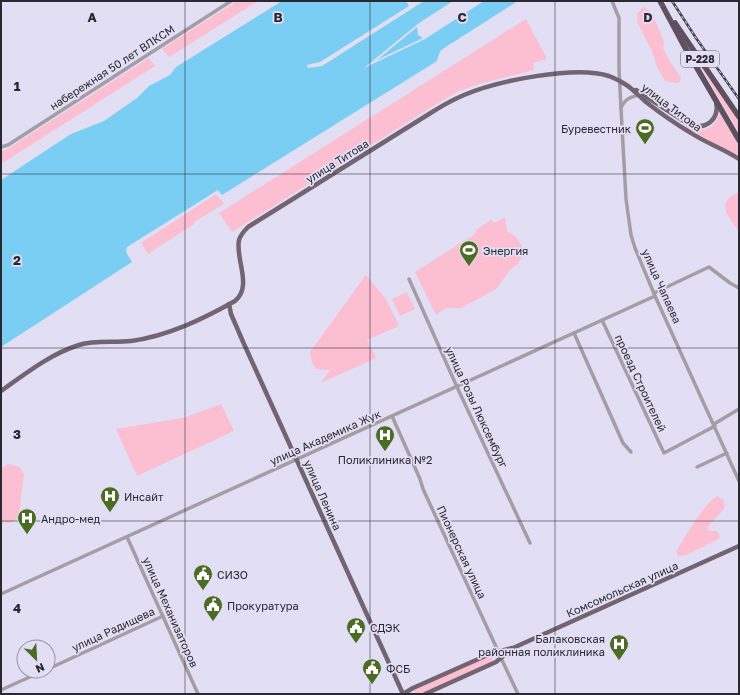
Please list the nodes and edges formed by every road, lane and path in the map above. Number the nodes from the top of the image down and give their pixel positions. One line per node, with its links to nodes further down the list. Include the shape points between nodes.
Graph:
1 (231, 1): 11 (street, набережная 50 лет ВЛКСМ, via 8,145)
2 (612, 1): 4 (street, улица Чапаева, via 620,18)
3 (660, 1): 7 (highway, Р-228); 9 (highway, Р-228)
4 (620, 81): 5 (main road, улица Титова); 8 (street, улица Чапаева); 16 (main road, улица Титова, via 596,73 565,72 476,90 450,101 248,227 239,240 242,290 239,297)
5 (631, 87): 6 (main road, улица Титова); 7 (main road, via 687,123 696,126 705,125 714,118 717,110)
6 (639, 95): 8 (street, via 624,102); 12 (main road, улица Титова, via 697,137)
7 (714, 97): 10 (highway, Р-228)
8 (621, 109): 15 (street, улица Чапаева, via 626,198 631,235)
9 (739, 117)
10 (739, 140)
11 (1, 147)
12 (739, 159)
13 (409, 278): 19 (street, улица Розы Люксембург)
14 (739, 288): 15 (street, улица Академика Жук, via 709,268)
15 (655, 294): 17 (street, улица Академика Жук); 23 (street, улица Чапаева)
16 (229, 304): 20 (main road, улица Титова, via 188,324 149,338 83,344 68,349); 26 (main road, улица Ленина, via 234,321)
17 (602, 320): 18 (street, улица Академика Жук); 23 (street, проезд Строителей, via 664,453)
18 (574, 334): 19 (street, улица Академика Жук); 24 (street, via 623,443)
19 (457, 387): 22 (street, улица Академика Жук); 30 (street, улица Розы Люксембург)
20 (1, 392)
21 (739, 409): 23 (street)
22 (392, 416): 26 (street, улица Академика Жук); 35 (street, Пионерская улица)
23 (715, 425): 25 (street, улица Чапаева)
24 (631, 452)
25 (727, 453): 27 (street); 28 (street, улица Чапаева)
26 (297, 459): 29 (street, улица Академика Жук); 41 (main road, улица Ленина)
27 (697, 467)
28 (739, 482)
29 (127, 537): 32 (street, улица Академика Жук); 33 (street, улица Механизаторов)
30 (530, 543)
31 (739, 546): 34 (main road, Комсомольская улица)
32 (1, 594)
33 (163, 616): 37 (street, улица Радищева); 40 (street, улица Механизаторов)
34 (513, 648): 35 (main road, Комсомольская улица); 36 (main road, Комсомольская улица)
35 (498, 651): 36 (main road, Пионерская улица); 41 (main road, Комсомольская улица)
36 (501, 658): 42 (main road, Комсомольская улица); 43 (street, Пионерская улица)
37 (56, 665)
38 (25, 679): 39 (street)
39 (1, 690)
40 (198, 694)
41 (403, 694)
42 (425, 694)
43 (518, 694)

